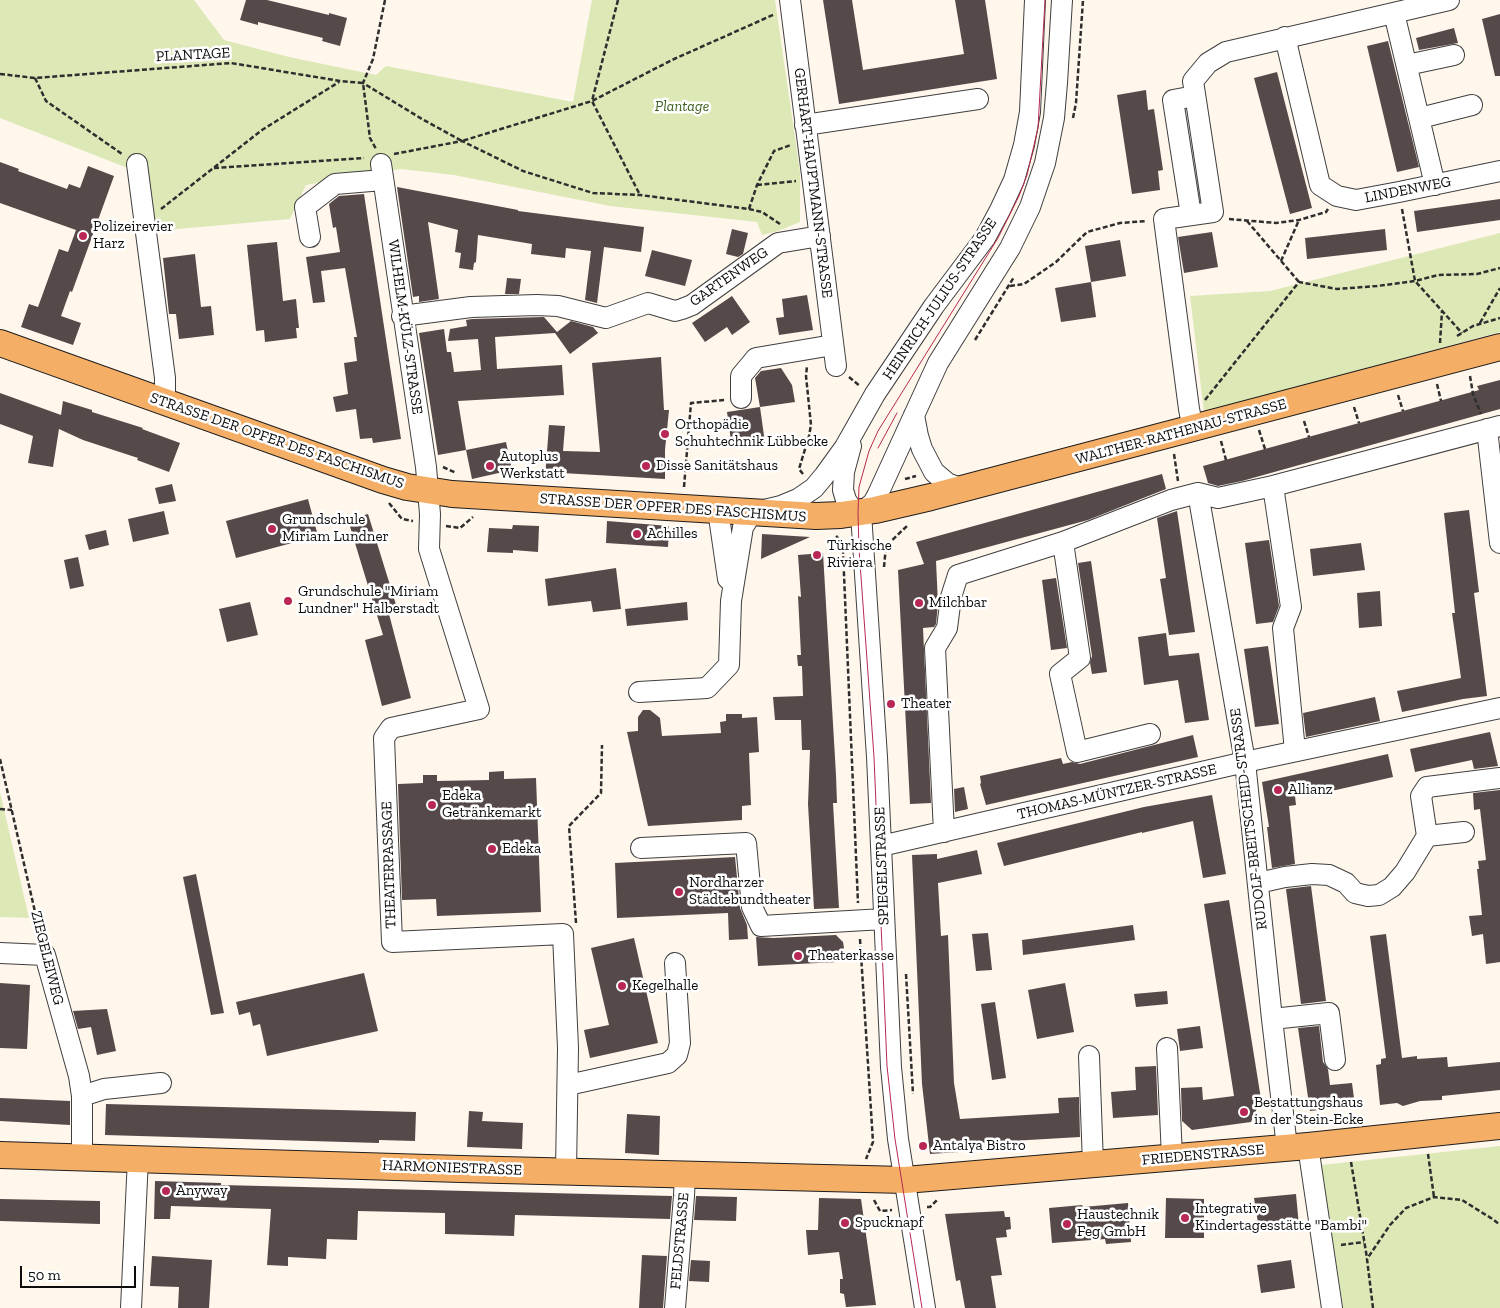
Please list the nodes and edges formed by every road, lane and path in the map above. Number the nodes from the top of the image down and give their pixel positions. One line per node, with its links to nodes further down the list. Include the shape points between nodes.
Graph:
1 (385, 0): 14 (path, via 373,59)
2 (618, 0): 17 (path)
3 (1035, 0): 68 (street, HEINRICH-JULIUS-STRASSE, via 1030,112 1014,180 985,238 934,306)
4 (1062, 0): 66 (street, HEINRICH-JULIUS-STRASSE, via 1054,118 1039,184 1010,248 938,363)
5 (1449, 0): 7 (street)
6 (790, 4): 17 (path); 20 (street, GERHART-HAUPTMANN-STRASSE)
7 (1394, 13): 8 (street); 10 (street)
8 (1285, 38): 15 (street, via 1226,52 1208,63 1193,81); 31 (street, via 1320,185)
9 (1454, 54): 10 (street)
10 (1407, 65): 19 (street)
11 (0, 74): 12 (path, PLANTAGE)
12 (35, 78): 13 (path, PLANTAGE, via 231,62); 22 (path, via 46,101)
13 (340, 81): 14 (path, PLANTAGE); 24 (path, via 262,130)
14 (363, 83): 21 (path); 23 (path, via 370,138)
15 (1195, 96): 33 (street); 34 (street, via 1173,100)
16 (978, 99): 20 (street)
17 (592, 101): 21 (path); 30 (path)
18 (1472, 105): 19 (street)
19 (1420, 118): 28 (street)
20 (807, 132): 26 (street, GERHART-HAUPTMANN-STRASSE); 27 (path, via 774,151)
21 (462, 140): 23 (path); 30 (path, via 523,171 593,193)
22 (137, 164): 38 (street)
23 (381, 167): 24 (path); 40 (street, via 335,184 305,207); 49 (street, WILHELM-KÜLZ-STRASSE)
24 (214, 168): 38 (path)
25 (1500, 171): 28 (street, LINDENWEG)
26 (812, 179): 27 (path); 39 (street, GERHART-HAUPTMANN-STRASSE)
27 (757, 185): 32 (path)
28 (1435, 185): 29 (street, LINDENWEG)
29 (1398, 192): 31 (street, LINDENWEG, via 1356,200); 44 (path)
30 (640, 195): 32 (path)
31 (1337, 196): 36 (path, via 1326,212)
32 (749, 209): 41 (path, via 762,212 790,230)
33 (1213, 212): 34 (street); 37 (path, via 1222,218)
34 (1191, 215): 35 (street)
35 (1164, 219): 46 (path, via 1120,223 1087,232 1056,262 1024,284); 69 (street)
36 (1299, 220): 37 (path, via 1276,223); 42 (path)
37 (1247, 221): 42 (path)
38 (144, 222): 63 (street, via 166,378)
39 (820, 236): 41 (street, GARTENWEG); 53 (street, GERHART-HAUPTMANN-STRASSE)
40 (310, 237)
41 (797, 240): 49 (street, GARTENWEG, via 778,243 692,305 675,311 648,303 606,318 537,305 471,307)
42 (1281, 261): 45 (path)
43 (1500, 268): 44 (path)
44 (1415, 281): 45 (path, via 1337,289); 48 (path)
45 (1299, 282): 69 (path, via 1198,409)
46 (1010, 286)
47 (1500, 288): 50 (path)
48 (1442, 309): 51 (path); 55 (path)
49 (402, 316): 82 (street, WILHELM-KÜLZ-STRASSE)
50 (1480, 323)
51 (1462, 333)
52 (0, 342): 63 (main road, STRASSE DER OPFER DES FASCHISMUS)
53 (833, 345): 56 (street); 57 (street, GERHART-HAUPTMANN-STRASSE)
54 (1500, 347): 69 (main road, WALTHER-RATHENAU-STRASSE)
55 (1440, 348)
56 (808, 349): 61 (street, via 756,358 741,376); 78 (path, via 806,376 811,425 799,469)
57 (836, 366)
58 (1469, 370): 71 (path, via 1473,394)
59 (1436, 380): 62 (path)
60 (1397, 391): 65 (path)
61 (741, 398): 79 (path, via 691,403)
62 (1441, 401)
63 (164, 402): 82 (main road, STRASSE DER OPFER DES FASCHISMUS, via 383,480)
64 (1353, 403): 70 (path)
65 (1403, 411)
66 (914, 415): 81 (street, via 922,449 934,472 947,483); 86 (street, HEINRICH-JULIUS-STRASSE, via 878,496)
67 (1303, 417): 73 (path)
68 (861, 418): 85 (street, HEINRICH-JULIUS-STRASSE, via 840,454 814,488 781,506); 86 (street, HEINRICH-JULIUS-STRASSE, via 846,460 843,490 850,506)
69 (1192, 422): 81 (main road, WALTHER-RATHENAU-STRASSE)
70 (1359, 423)
71 (1493, 427): 80 (street); 89 (street)
72 (1259, 429): 75 (path)
73 (1309, 437)
74 (1220, 440): 77 (path)
75 (1265, 449)
76 (1174, 453): 83 (path, via 1179,485)
77 (1226, 460)
78 (807, 480)
79 (684, 486)
80 (1273, 486): 83 (street, via 1218,498); 94 (street, via 1291,608 1283,628)
81 (963, 489): 86 (main road, WALTHER-RATHENAU-STRASSE)
82 (428, 490): 84 (main road, STRASSE DER OPFER DES FASCHISMUS, via 478,496); 116 (street, THEATERPASSAGE, via 429,549 478,709 391,728 384,738 392,942 563,934)
83 (1198, 493): 88 (street, via 1171,500); 96 (street, RUDOLF-BREITSCHEID-STRASSE)
84 (718, 510): 85 (main road, STRASSE DER OPFER DES FASCHISMUS); 90 (street)
85 (752, 513): 86 (main road, STRASSE DER OPFER DES FASCHISMUS, via 816,516); 90 (street, via 742,527)
86 (861, 513): 103 (street, SPIEGELSTRASSE)
87 (831, 533): 107 (path, via 841,541 843,551)
88 (1063, 542): 93 (street, via 1080,658 1060,674 1077,752); 100 (street, via 958,575 947,628 935,648)
89 (1500, 543)
90 (731, 600): 91 (street, via 729,665 708,688)
91 (639, 692)
92 (1500, 708): 94 (street, THOMAS-MÜNTZER-STRASSE)
93 (1150, 734)
94 (1295, 751): 96 (street, THOMAS-MÜNTZER-STRASSE)
95 (0, 759): 99 (path, ZIEGELEIWEG)
96 (1245, 762): 100 (street, THOMAS-MÜNTZER-STRASSE); 105 (street, RUDOLF-BREITSCHEID-STRASSE)
97 (1500, 778): 102 (street, via 1427,787 1421,796)
98 (0, 809): 99 (path)
99 (12, 810): 109 (path, ZIEGELEIWEG)
100 (944, 832): 103 (street, THOMAS-MÜNTZER-STRASSE)
101 (1464, 832): 102 (street)
102 (1427, 836): 105 (street, via 1405,872 1392,887 1379,895 1355,892 1329,875 1285,877)
103 (881, 846): 106 (street, SPIEGELSTRASSE)
104 (642, 848): 107 (street, via 746,843 752,907 761,926)
105 (1258, 884): 111 (street, RUDOLF-BREITSCHEID-STRASSE)
106 (884, 919): 107 (street); 130 (street, SPIEGELSTRASSE, via 891,1067)
107 (858, 920): 119 (path)
108 (0, 953): 109 (street)
109 (45, 955): 117 (street, ZIEGELEIWEG)
110 (675, 963): 116 (street, via 680,1043 677,1055 668,1063)
111 (1272, 1019): 114 (street, via 1329,1013); 120 (street, RUDOLF-BREITSCHEID-STRASSE)
112 (1167, 1048): 125 (street)
113 (1089, 1056): 127 (street)
114 (1335, 1060)
115 (160, 1084): 117 (street, via 104,1089)
116 (568, 1085): 128 (street, THEATERPASSAGE)
117 (82, 1096): 124 (street, ZIEGELEIWEG)
118 (1500, 1126): 120 (main road, FRIEDENSTRASSE)
119 (873, 1142)
120 (1297, 1146): 125 (main road, FRIEDENSTRASSE); 136 (street, RUDOLF-BREITSCHEID-STRASSE)
121 (1427, 1148): 132 (path)
122 (0, 1154): 124 (main road, HARMONIESTRASSE)
123 (1350, 1156): 135 (path)
124 (82, 1157): 126 (main road, HARMONIESTRASSE)
125 (1172, 1157): 127 (main road, FRIEDENSTRASSE)
126 (138, 1158): 128 (main road, HARMONIESTRASSE); 138 (street)
127 (1093, 1164): 130 (main road, FRIEDENSTRASSE)
128 (566, 1171): 129 (main road, HARMONIESTRASSE)
129 (685, 1174): 130 (main road, HARMONIESTRASSE); 139 (street, FELDSTRASSE)
130 (905, 1180): 140 (street, SPIEGELSTRASSE)
131 (870, 1194): 133 (path)
132 (1434, 1197): 134 (path, via 1462,1200); 137 (path, via 1406,1208)
133 (880, 1211)
134 (1500, 1225)
135 (1364, 1242): 136 (path); 137 (path)
136 (1322, 1247): 141 (street, RUDOLF-BREITSCHEID-STRASSE)
137 (1367, 1259): 142 (path)
138 (131, 1308)
139 (675, 1308)
140 (926, 1308)
141 (1332, 1308)
142 (1373, 1308)

